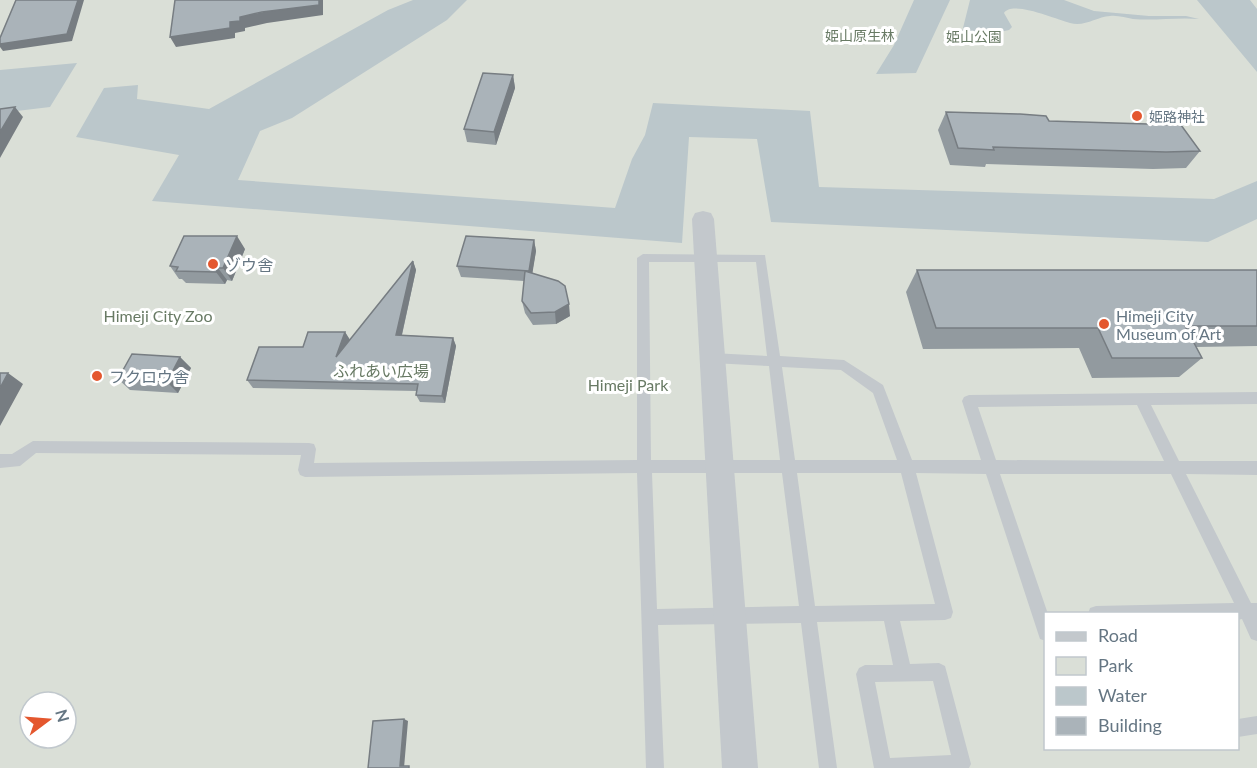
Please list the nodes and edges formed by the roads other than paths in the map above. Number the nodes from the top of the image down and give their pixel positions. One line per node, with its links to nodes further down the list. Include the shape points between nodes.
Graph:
1 (703, 219): 2 (street)
2 (705, 259): 3 (street); 4 (lane, via 761,258); 11 (lane, via 643,258)
3 (712, 358): 4 (lane); 8 (street)
4 (774, 360): 9 (lane); 12 (lane, via 844,365 868,380 878,389)
5 (1257, 398): 6 (lane)
6 (1140, 399): 10 (lane, via 969,401); 13 (lane)
7 (0, 461): 11 (lane, via 15,461 33,447 309,449 305,470)
8 (719, 466): 9 (lane); 11 (lane); 20 (street)
9 (788, 466): 12 (lane); 18 (lane)
10 (991, 466): 12 (lane); 13 (lane); 19 (lane)
11 (644, 467): 21 (lane)
12 (907, 467): 16 (lane, via 945,612)
13 (1174, 467): 14 (lane); 15 (lane)
14 (1257, 468)
15 (1251, 611): 17 (lane); 22 (lane)
16 (890, 612): 18 (lane); 23 (lane)
17 (1199, 612)
18 (808, 613): 20 (lane); 29 (lane)
19 (1042, 614)
20 (729, 615): 21 (lane); 28 (street)
21 (649, 617): 27 (lane)
22 (1257, 633)
23 (903, 673): 26 (lane, via 939,672 962,764); 26 (lane, via 865,675 883,767)
24 (1257, 725): 25 (lane)
25 (1239, 728)
26 (923, 767)
27 (655, 768)
28 (740, 768)
29 (828, 768)

